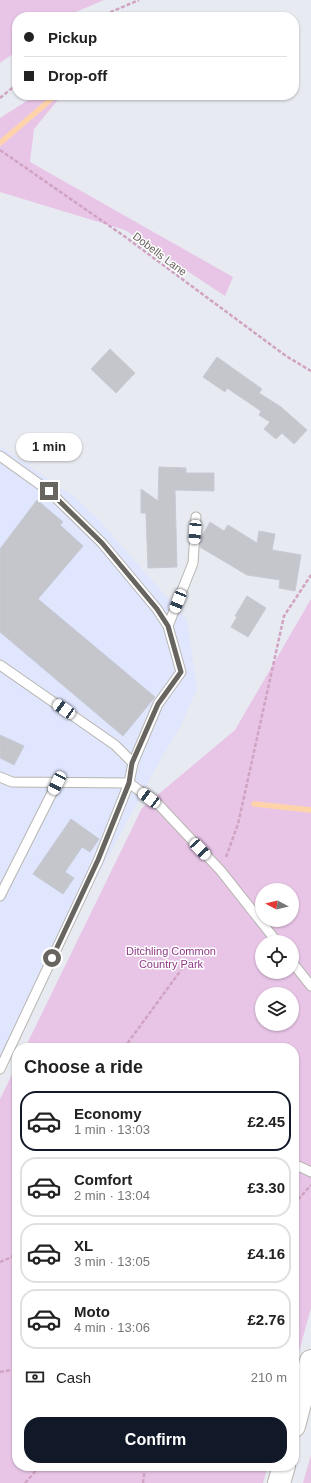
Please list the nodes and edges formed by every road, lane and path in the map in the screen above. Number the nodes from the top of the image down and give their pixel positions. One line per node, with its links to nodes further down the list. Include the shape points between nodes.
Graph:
1 (139, 0): 2 (path)
2 (111, 12)
3 (12, 88): 4 (path)
4 (0, 98)
5 (0, 150): 6 (path, Dobells Lane, via 124,236 286,356)
6 (311, 371)
7 (0, 456): 10 (lane, via 49,491 102,543)
8 (196, 517): 10 (lane, via 193,563)
9 (311, 575): 16 (path, via 284,616 238,824)
10 (168, 626): 12 (lane, via 181,672 158,704)
11 (0, 665): 12 (lane, via 115,745)
12 (132, 763): 15 (lane)
13 (0, 777): 14 (lane, via 12,782)
14 (57, 783): 15 (lane); 17 (lane)
15 (129, 783): 16 (lane, via 159,805); 22 (lane, via 98,860)
16 (221, 871): 18 (lane)
17 (0, 896)
18 (271, 935)
19 (184, 966): 24 (path)
20 (299, 971): 21 (lane)
21 (311, 986)
22 (12, 1043)
23 (12, 1043): 25 (lane)
24 (128, 1043)
25 (0, 1069)
26 (299, 1166): 27 (lane)
27 (311, 1172)
28 (311, 1184): 29 (path)
29 (299, 1198)
30 (12, 1257): 31 (path)
31 (0, 1262)
32 (311, 1361): 35 (street)
33 (12, 1370): 34 (path)
34 (0, 1372)
35 (299, 1407)
36 (36, 1471): 39 (path)
37 (144, 1471): 40 (path)
38 (283, 1471): 41 (street)
39 (25, 1483)
40 (143, 1483)
41 (279, 1483)

